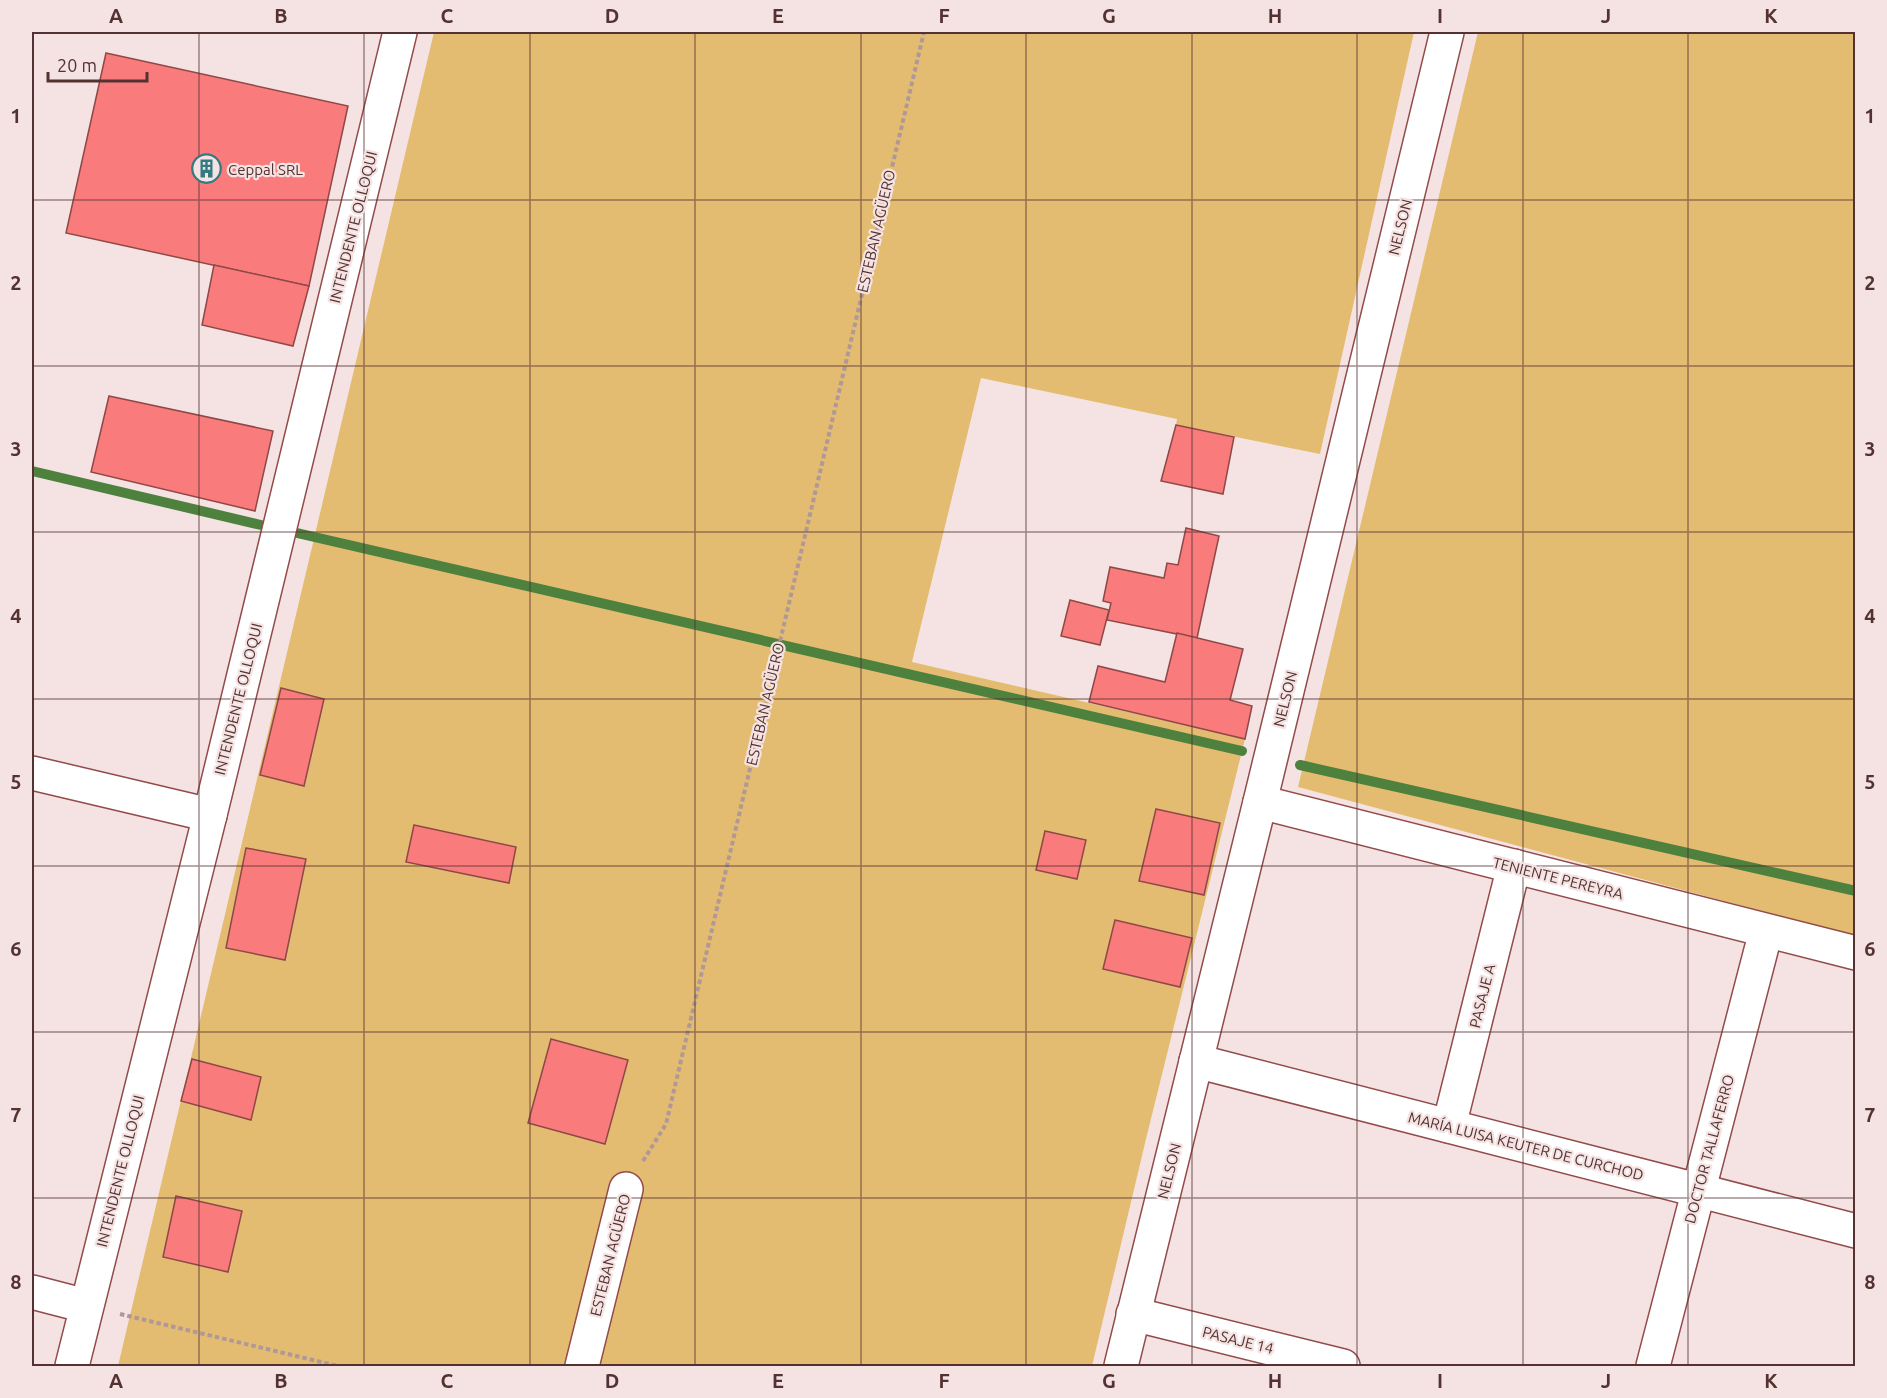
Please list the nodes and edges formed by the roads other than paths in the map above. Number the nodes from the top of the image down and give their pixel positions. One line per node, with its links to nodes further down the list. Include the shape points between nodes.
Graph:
1 (400, 32): 5 (street, INTENDENTE OLLOQUI)
2 (1447, 32): 4 (street, NELSON)
3 (32, 773): 5 (street)
4 (1260, 802): 6 (street, TENIENTE PEREYRA); 9 (street, NELSON)
5 (210, 815): 15 (street, INTENDENTE OLLOQUI)
6 (1514, 866): 7 (street, TENIENTE PEREYRA); 10 (street, PASAJE A)
7 (1766, 931): 8 (street, TENIENTE PEREYRA); 12 (street, DOCTOR TALLAFERRO)
8 (1856, 953)
9 (1196, 1061): 10 (street, MARÍA LUISA KEUTER DE CURCHOD); 16 (street, NELSON)
10 (1449, 1126): 12 (street, MARÍA LUISA KEUTER DE CURCHOD)
11 (626, 1189): 18 (street, ESTEBAN AGÜERO)
12 (1698, 1190): 13 (street, MARÍA LUISA KEUTER DE CURCHOD); 21 (street, DOCTOR TALLAFERRO)
13 (1856, 1231)
14 (32, 1292): 15 (street)
15 (86, 1306): 17 (street, INTENDENTE OLLOQUI)
16 (1133, 1314): 19 (street, NELSON); 20 (street, PASAJE 14)
17 (72, 1366)
18 (582, 1366)
19 (1121, 1366)
20 (1343, 1366)
21 (1653, 1366)

